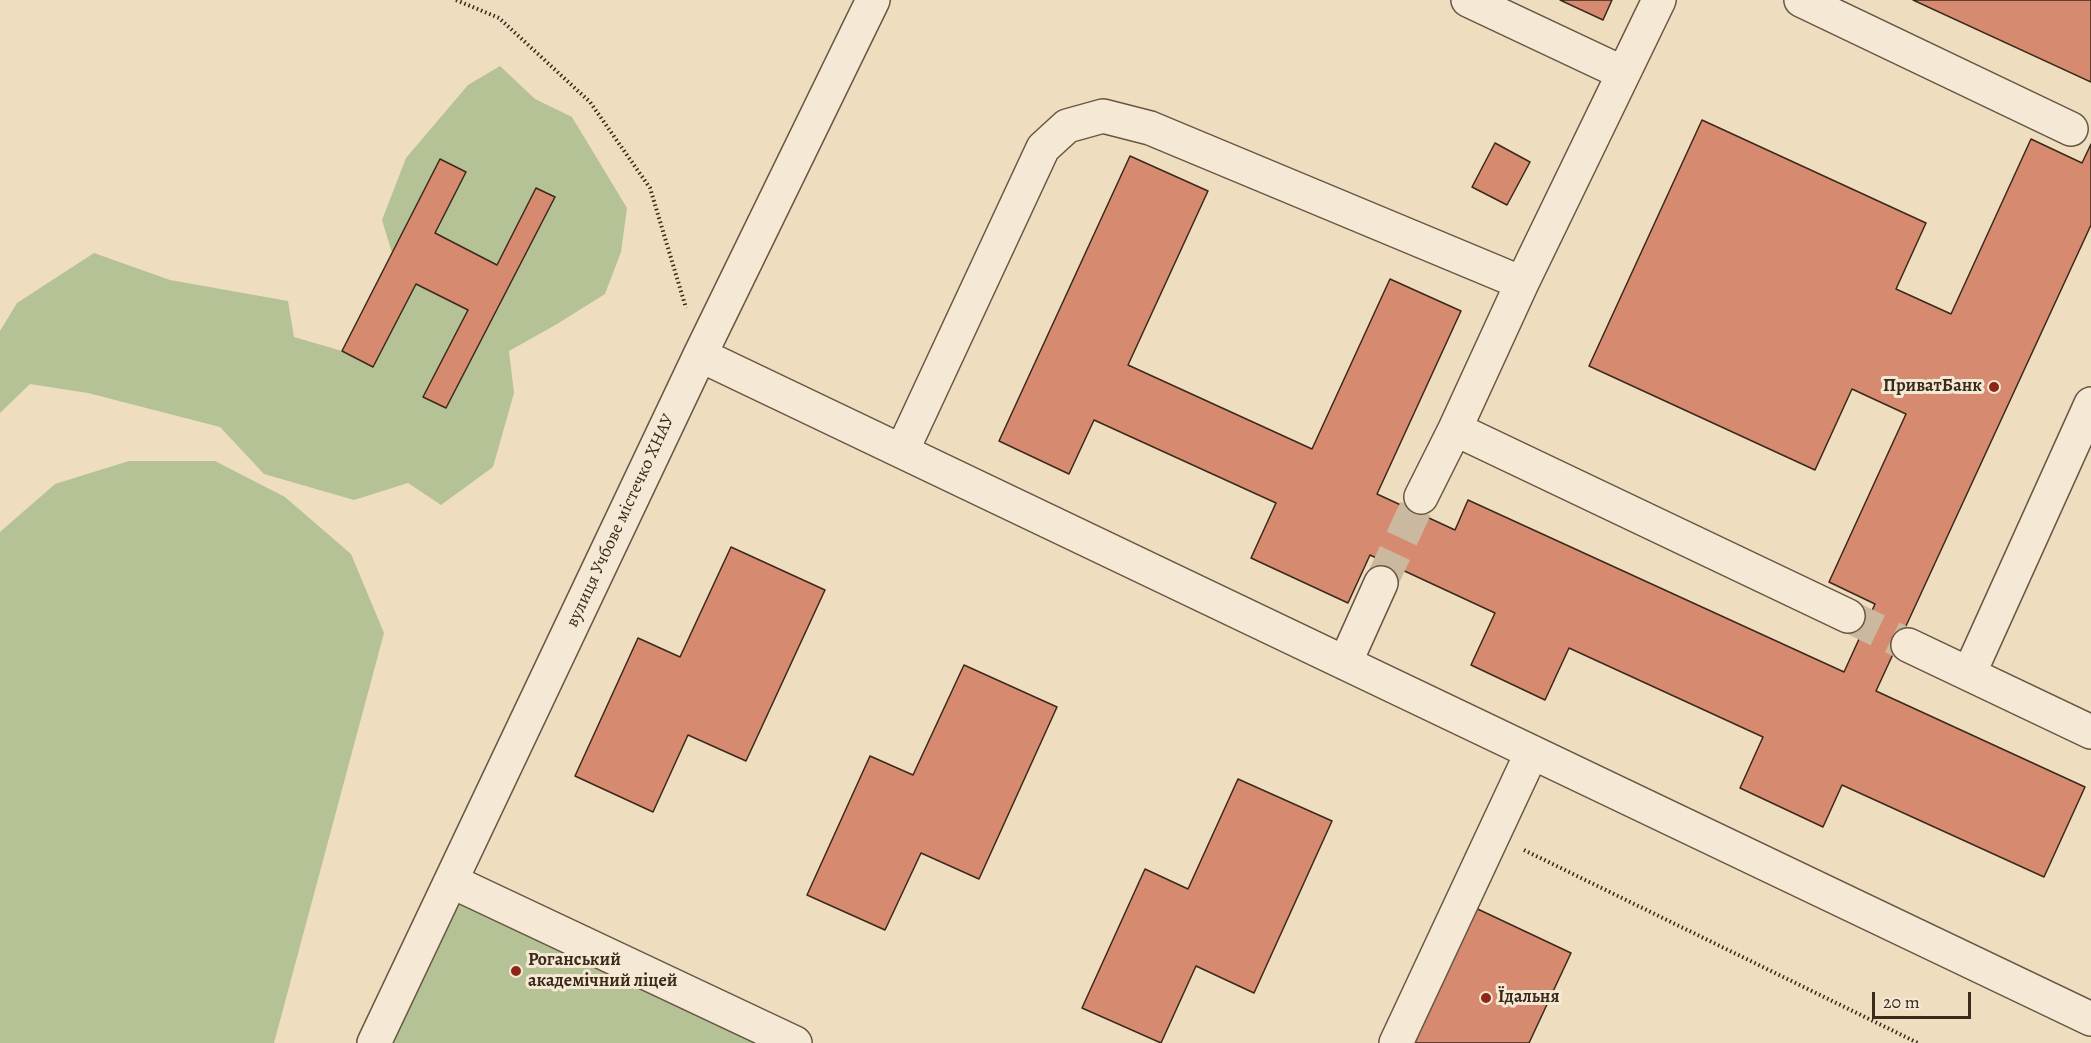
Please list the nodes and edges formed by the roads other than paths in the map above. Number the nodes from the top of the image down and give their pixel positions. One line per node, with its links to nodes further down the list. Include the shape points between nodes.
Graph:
1 (873, 0): 8 (street, вулиця Учбове містечко ХНАУ)
2 (1468, 0): 5 (street)
3 (1659, 0): 5 (street)
4 (1801, 0): 6 (street)
5 (1623, 73): 7 (street)
6 (2071, 129)
7 (1522, 283): 10 (street); 11 (street, via 1150,128 1103,116 1067,126 1043,148)
8 (700, 355): 11 (street); 20 (street, вулиця Учбове містечко ХНАУ)
9 (2091, 404): 17 (street)
10 (1455, 429): 12 (street); 14 (street)
11 (902, 451): 16 (street)
12 (1421, 497)
13 (1381, 583): 16 (street)
14 (1848, 616)
15 (1908, 645): 17 (street)
16 (1345, 663): 19 (street)
17 (1969, 674): 18 (street)
18 (2091, 732)
19 (1532, 752): 21 (street); 24 (street)
20 (451, 880): 22 (street, вулиця Учбове містечко ХНАУ); 23 (street)
21 (2091, 1019)
22 (374, 1043)
23 (795, 1043)
24 (1396, 1043)

